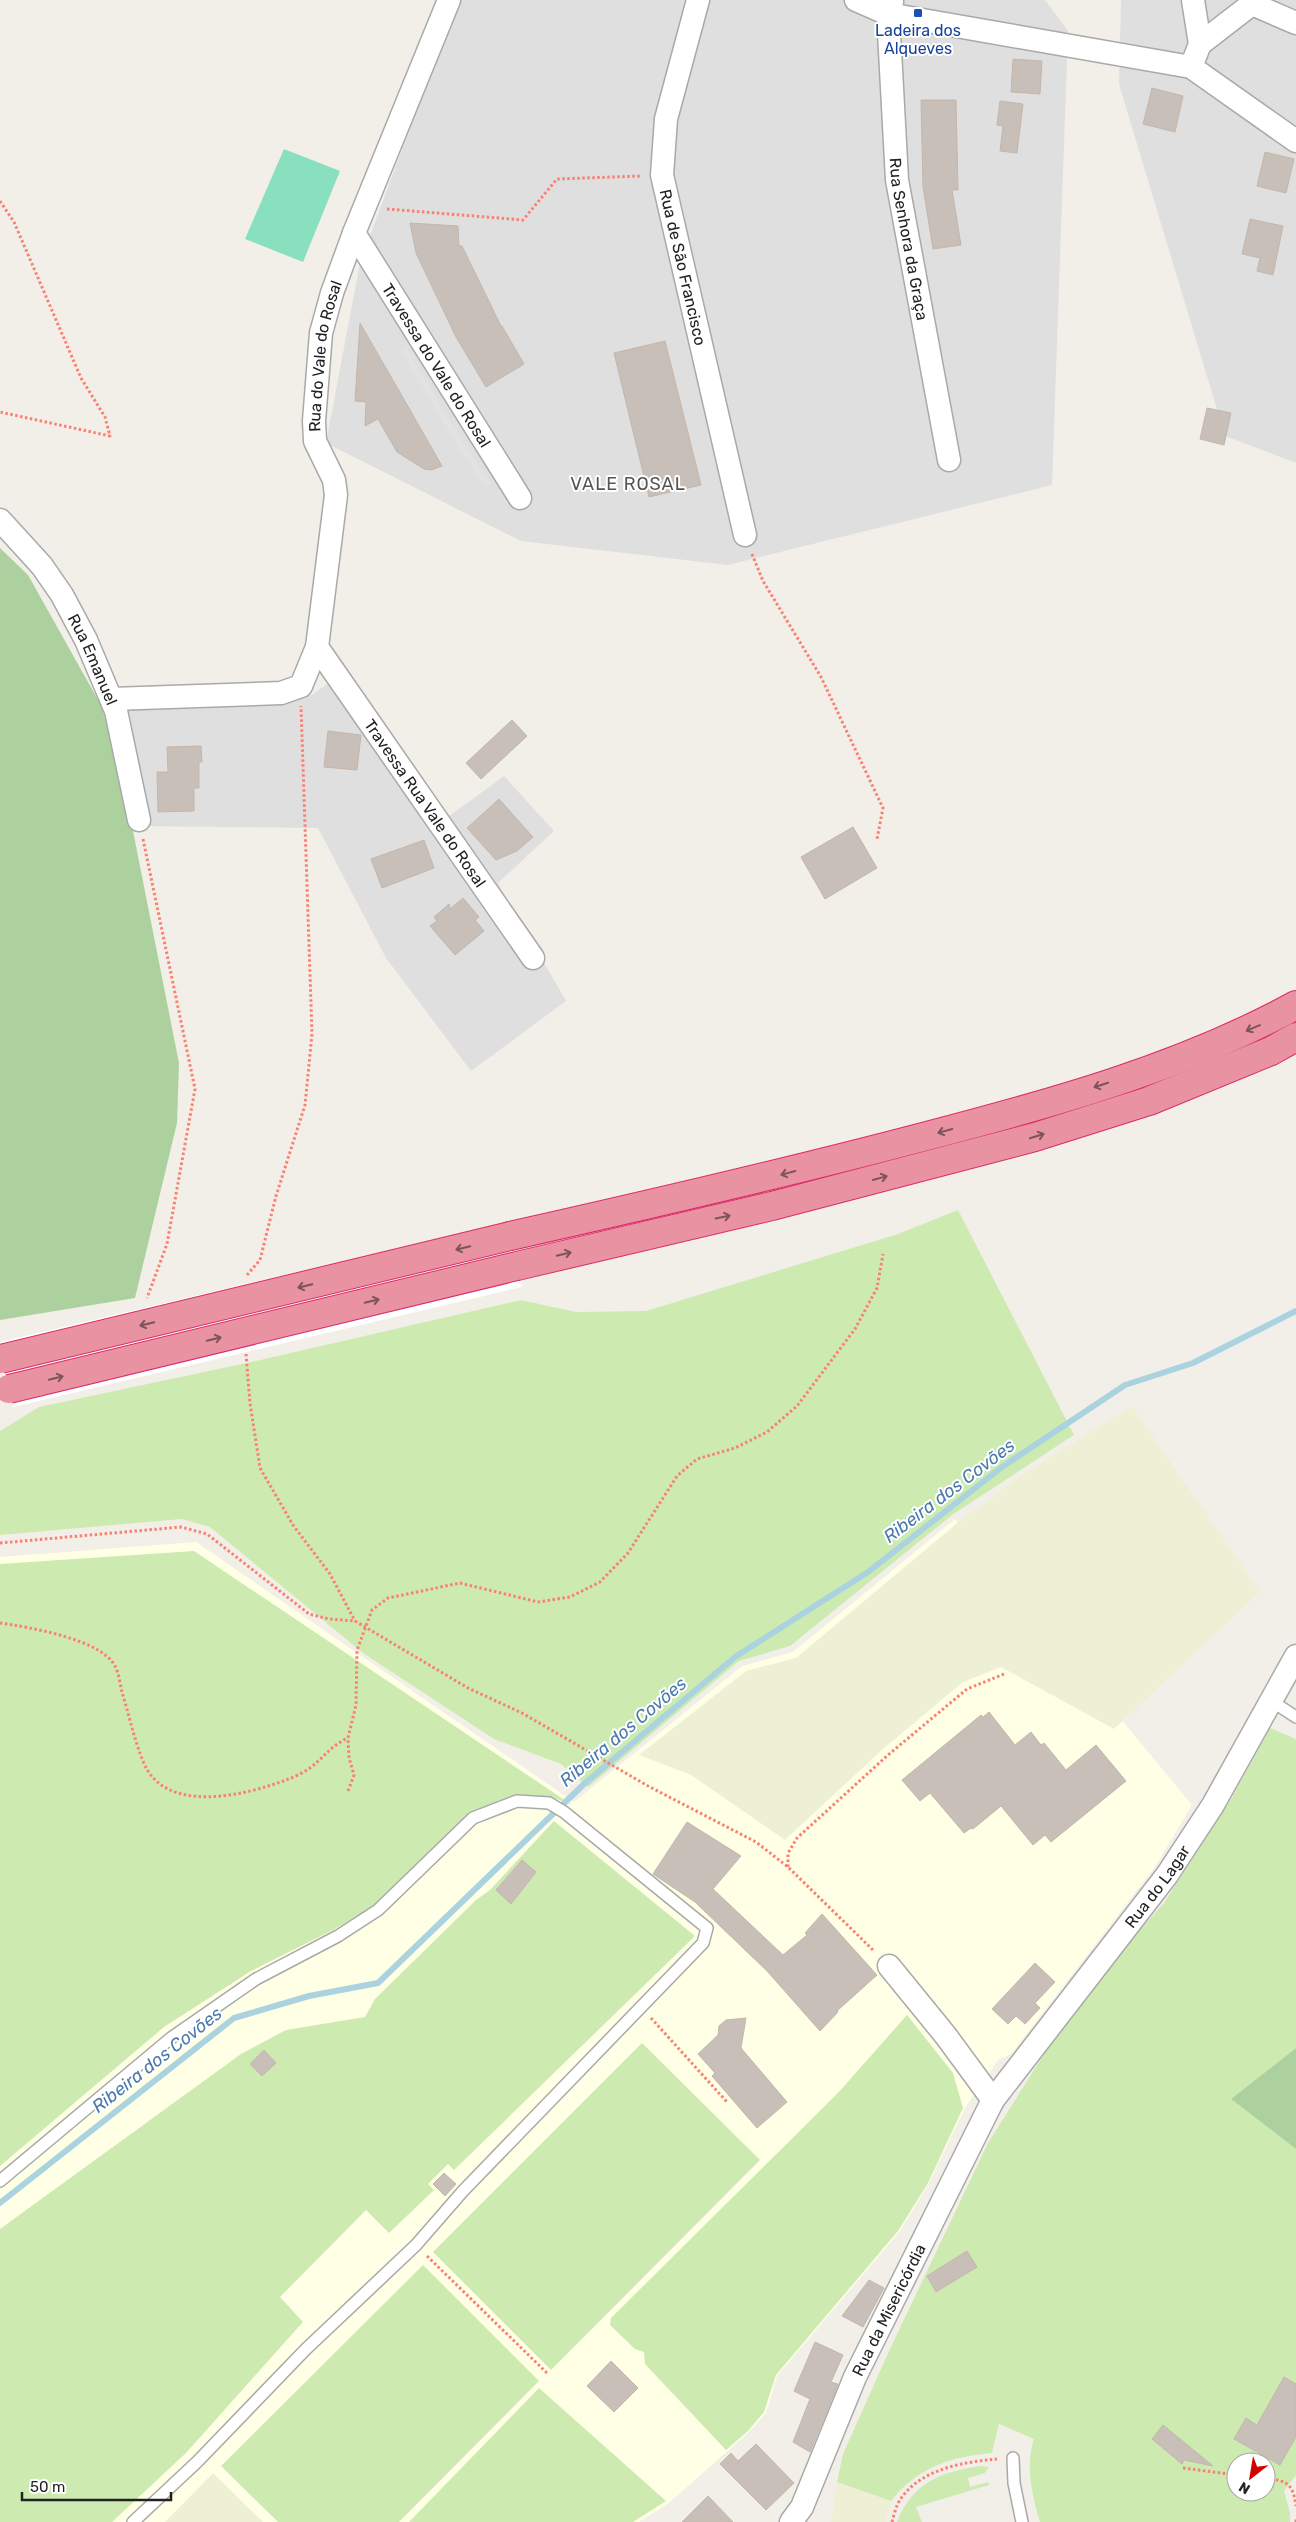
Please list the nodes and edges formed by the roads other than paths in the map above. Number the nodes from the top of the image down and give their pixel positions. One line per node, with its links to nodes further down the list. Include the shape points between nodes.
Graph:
1 (449, 0): 11 (street, Rua do Vale do Rosal)
2 (698, 0): 15 (street, Rua de São Francisco, via 666,119 662,175)
3 (856, 0): 6 (street)
4 (1193, 0): 8 (street)
5 (1254, 2): 7 (street); 8 (street)
6 (890, 7): 9 (street); 12 (street, Rua Senhora da Graça, via 897,180)
7 (1296, 23)
8 (1200, 44): 9 (street)
9 (1191, 67): 10 (street)
10 (1296, 141)
11 (354, 233): 13 (street, Travessa do Vale do Rosal); 16 (street, Rua do Vale do Rosal, via 321,333 315,441 334,480 336,495)
12 (949, 460)
13 (520, 498)
14 (0, 520): 17 (street, Rua Emanuel, via 42,566 62,595)
15 (745, 535)
16 (317, 647): 17 (street, Rua do Vale do Rosal, via 301,686 281,693); 19 (street, Travessa Rua Vale do Rosal)
17 (112, 699): 18 (street, Rua Emanuel)
18 (139, 820)
19 (534, 958)
20 (1296, 1006): 22 (highway, one-way to 22, bridge, via 1257,1026 1146,1070 1019,1112 760,1180 510,1236)
21 (1296, 1037): 23 (highway, one-way to 21, bridge, via 772,1206 1035,1137 1148,1101 1271,1051)
22 (1, 1359)
23 (4, 1390)
24 (1296, 1656): 25 (street, Rua do Lagar)
25 (1270, 1700): 26 (lane); 28 (street, Rua do Lagar, via 1213,1805 1167,1875)
26 (1296, 1717)
27 (889, 1966): 28 (street)
28 (993, 2100): 32 (street, Rua da Misericórdia, via 855,2377 802,2507)
29 (0, 2180): 31 (lane, via 171,2038 256,1979 338,1936 378,1910 473,1818 517,1801 549,1804 564,1812 708,1928 703,1943 463,2190 416,2245 306,2349 197,2462)
30 (1013, 2458): 33 (lane)
31 (133, 2522)
32 (791, 2522)
33 (1022, 2522)

